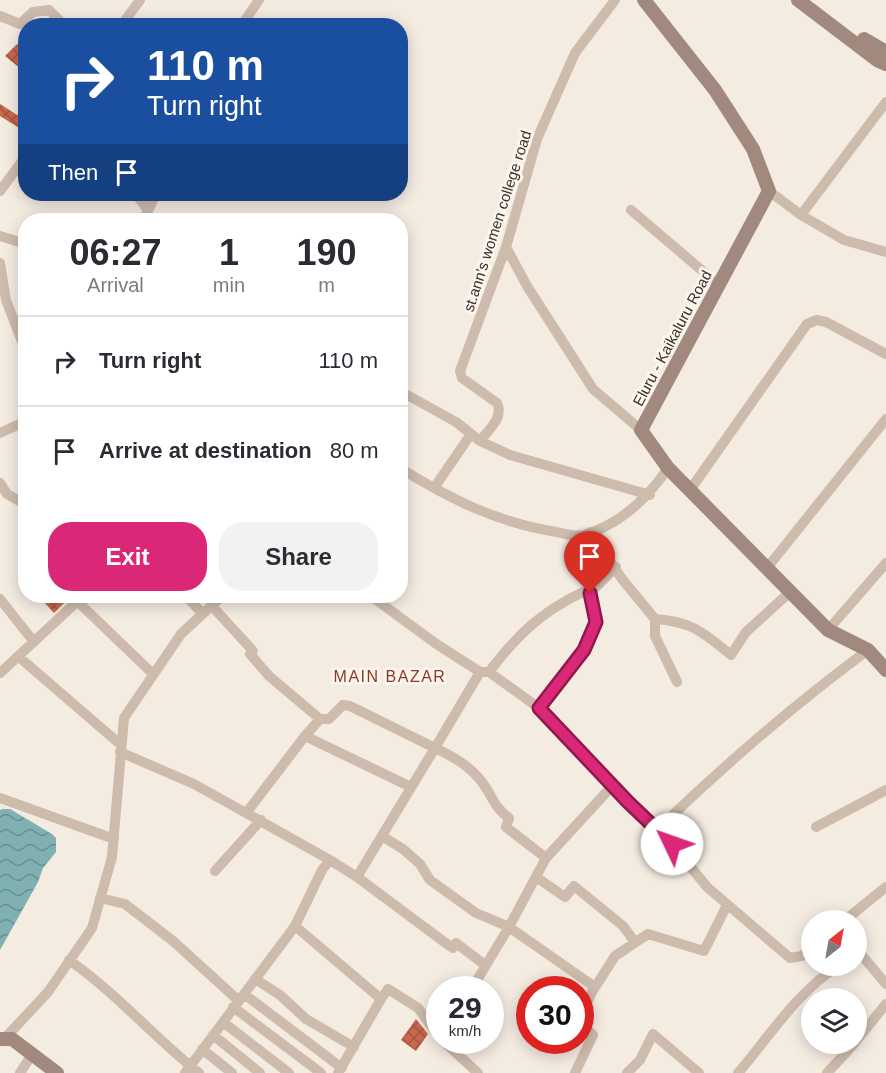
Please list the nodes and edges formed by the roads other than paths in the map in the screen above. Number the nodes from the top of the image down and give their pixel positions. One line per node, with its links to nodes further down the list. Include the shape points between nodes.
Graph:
1 (140, 0): 10 (street)
2 (259, 0): 11 (street)
3 (615, 0): 23 (street, st.ann's women college road, via 575,53 542,128)
4 (798, 0): 14 (main road)
5 (812, 0): 13 (main road)
6 (647, 1): 17 (main road, via 716,90 753,149)
7 (0, 16): 12 (street)
8 (26, 18): 9 (street, via 33,12 49,10)
9 (57, 18)
10 (127, 18)
11 (247, 18)
12 (18, 23)
13 (886, 52)
14 (886, 64)
15 (886, 102): 20 (street)
16 (18, 167): 18 (street)
17 (769, 190): 20 (street); 26 (main road, Eluru - Kaikaluru Road)
18 (0, 191)
19 (631, 210): 26 (street)
20 (801, 215): 24 (street, via 844,240)
21 (0, 236): 22 (street)
22 (18, 242)
23 (506, 247): 32 (street, via 593,389); 34 (street, st.ann's women college road, via 460,371 462,378 500,409 499,417)
24 (886, 252)
25 (0, 263): 27 (street, via 6,300)
26 (719, 285): 32 (main road, Eluru - Kaikaluru Road)
27 (18, 331)
28 (886, 354): 39 (street, via 826,322 807,324)
29 (408, 395): 34 (street)
30 (886, 419): 46 (street)
31 (18, 425): 33 (street)
32 (640, 430): 35 (main road, Eluru - Kaikaluru Road)
33 (0, 433)
34 (475, 437): 38 (street); 40 (street, via 510,455)
35 (668, 468): 39 (main road, Eluru - Kaikaluru Road); 40 (street)
36 (408, 473): 38 (street)
37 (0, 483): 41 (street)
38 (434, 488): 43 (street, via 504,521 581,536)
39 (690, 490): 46 (main road, Eluru - Kaikaluru Road)
40 (650, 495): 43 (street, via 614,523)
41 (3, 497): 42 (street)
42 (18, 502)
43 (591, 532): 45 (street)
44 (886, 563): 57 (street)
45 (616, 567): 48 (street); 56 (street)
46 (767, 568): 47 (main road, Eluru - Kaikaluru Road)
47 (790, 592): 56 (street, via 746,632 731,656 711,638 680,621); 57 (main road, Eluru - Kaikaluru Road)
48 (590, 593): 62 (street, via 585,591 543,615); 66 (street, via 596,622 584,650)
49 (0, 599): 58 (street)
50 (75, 603): 58 (street)
51 (85, 603): 64 (street)
52 (193, 603): 55 (street)
53 (381, 603): 62 (street, via 435,643)
54 (211, 604): 55 (street); 67 (street, via 253,651 250,654 269,676)
55 (202, 613): 64 (street, via 181,634)
56 (655, 618): 65 (street, via 655,636)
57 (828, 630): 59 (main road, Eluru - Kaikaluru Road)
58 (34, 642): 60 (street)
59 (868, 650): 61 (main road, Eluru - Kaikaluru Road); 78 (street, via 704,784)
60 (19, 657): 63 (street); 70 (street)
61 (886, 670)
62 (484, 672): 66 (street); 69 (street)
63 (0, 673)
64 (153, 674): 70 (street, via 124,718)
65 (677, 682)
66 (539, 708): 71 (street)
67 (320, 719): 68 (street); 69 (street, via 329,719 343,705 350,706)
68 (305, 736): 72 (street); 75 (street)
69 (435, 748): 72 (street); 81 (street, via 469,768 482,782 495,808 508,818 506,827)
70 (121, 749): 75 (street); 80 (street)
71 (613, 785): 78 (street); 81 (street)
72 (411, 787): 79 (street)
73 (886, 789): 77 (street)
74 (0, 798): 80 (street)
75 (247, 812): 76 (street)
76 (261, 820): 82 (street); 83 (street)
77 (816, 827)
78 (657, 830): 88 (street)
79 (382, 836): 85 (street); 91 (street, via 420,864 430,880 476,913)
80 (114, 839): 87 (street)
81 (546, 858): 84 (street)
82 (330, 860): 85 (street); 90 (street)
83 (215, 870)
84 (536, 877): 91 (street); 92 (street, via 565,897 574,886)
85 (357, 878): 96 (street, via 447,944 453,948 456,943)
86 (886, 887): 89 (street)
87 (100, 898): 94 (street, via 92,928); 104 (street, via 125,904)
88 (727, 905): 92 (street, via 704,951 648,934); 93 (street, via 790,958)
89 (858, 910)
90 (295, 926): 99 (street); 103 (street)
91 (509, 927): 96 (street); 101 (street)
92 (635, 942): 101 (street, via 615,956)
93 (801, 956)
94 (69, 960): 110 (street, via 48,992); 117 (street, via 100,982)
95 (867, 963): 100 (street)
96 (485, 965): 97 (street)
97 (479, 976)
98 (822, 976): 129 (street)
99 (255, 979): 104 (street); 111 (street, via 306,1019)
100 (886, 984)
101 (596, 987): 102 (street)
102 (594, 991)
103 (381, 999): 106 (street, via 388,989 418,1008); 111 (street)
104 (239, 1001): 107 (street); 118 (street); 125 (street)
105 (886, 1004): 108 (street)
106 (426, 1019)
107 (223, 1022): 109 (street); 124 (street)
108 (867, 1028)
109 (213, 1035): 112 (street); 123 (street)
110 (3, 1038): 116 (main road)
111 (354, 1047): 118 (street)
112 (202, 1049): 117 (street); 122 (street)
113 (456, 1054): 119 (street)
114 (584, 1054): 126 (street)
115 (845, 1054): 130 (street)
116 (31, 1056): 120 (street); 121 (main road)
117 (191, 1071)
118 (340, 1071)
119 (474, 1071)
120 (20, 1073)
121 (57, 1073)
122 (232, 1073)
123 (260, 1073)
124 (289, 1073)
125 (321, 1073)
126 (575, 1073)
127 (627, 1073): 128 (street, via 640,1060 653,1034)
128 (699, 1073)
129 (738, 1073)
130 (828, 1073)

